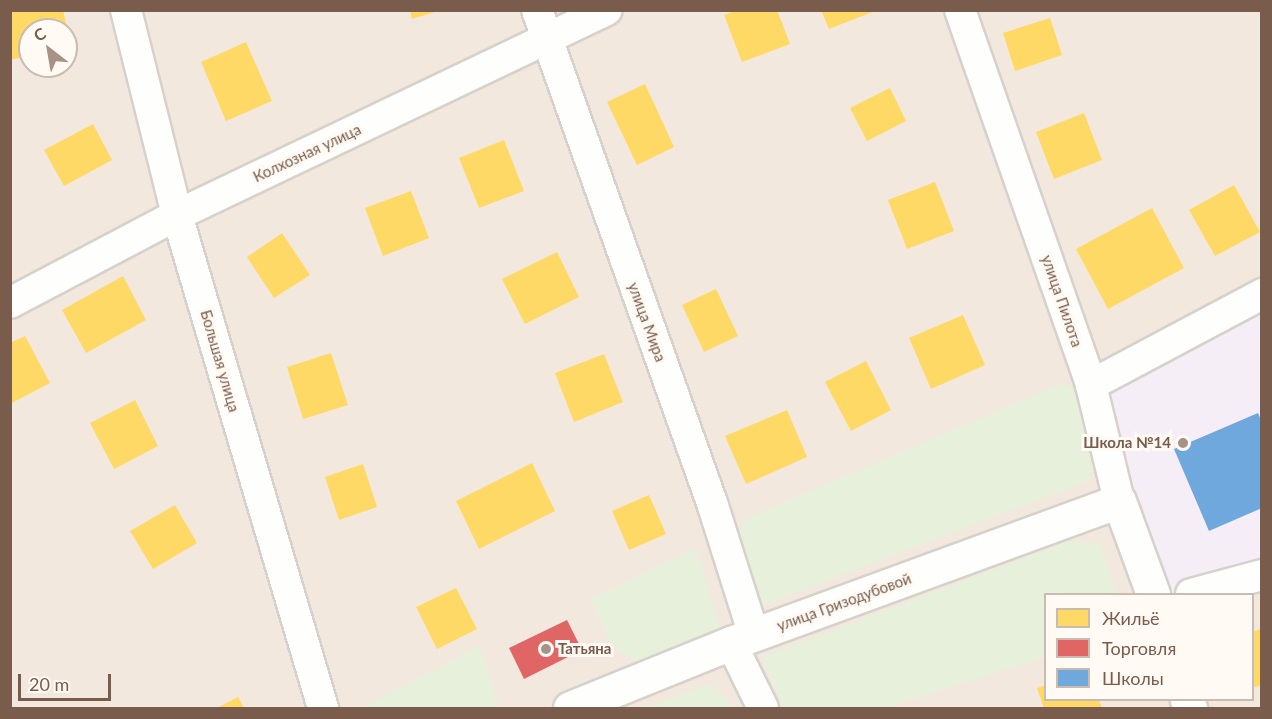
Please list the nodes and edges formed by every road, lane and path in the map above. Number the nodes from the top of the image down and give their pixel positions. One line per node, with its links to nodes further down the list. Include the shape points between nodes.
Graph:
1 (126, 10): 6 (street, Большая улица)
2 (537, 10): 5 (street, улица Мира)
3 (607, 10): 5 (street, Колхозная улица)
4 (960, 10): 9 (street, улица Пилота)
5 (545, 39): 6 (street, Колхозная улица); 14 (street, улица Мира, via 714,506)
6 (177, 215): 8 (street, Колхозная улица); 15 (street, Большая улица)
7 (1262, 294): 9 (street)
8 (10, 303)
9 (1091, 384): 10 (street, улица Пилота)
10 (1119, 501): 12 (street, улица Пилота); 14 (street, улица Гризодубовой)
11 (1262, 575): 13 (street)
12 (1153, 593)
13 (1195, 593)
14 (743, 639): 16 (street, улица Гризодубовой); 17 (street, улица Мира)
15 (323, 708)
16 (570, 708)
17 (763, 708)

